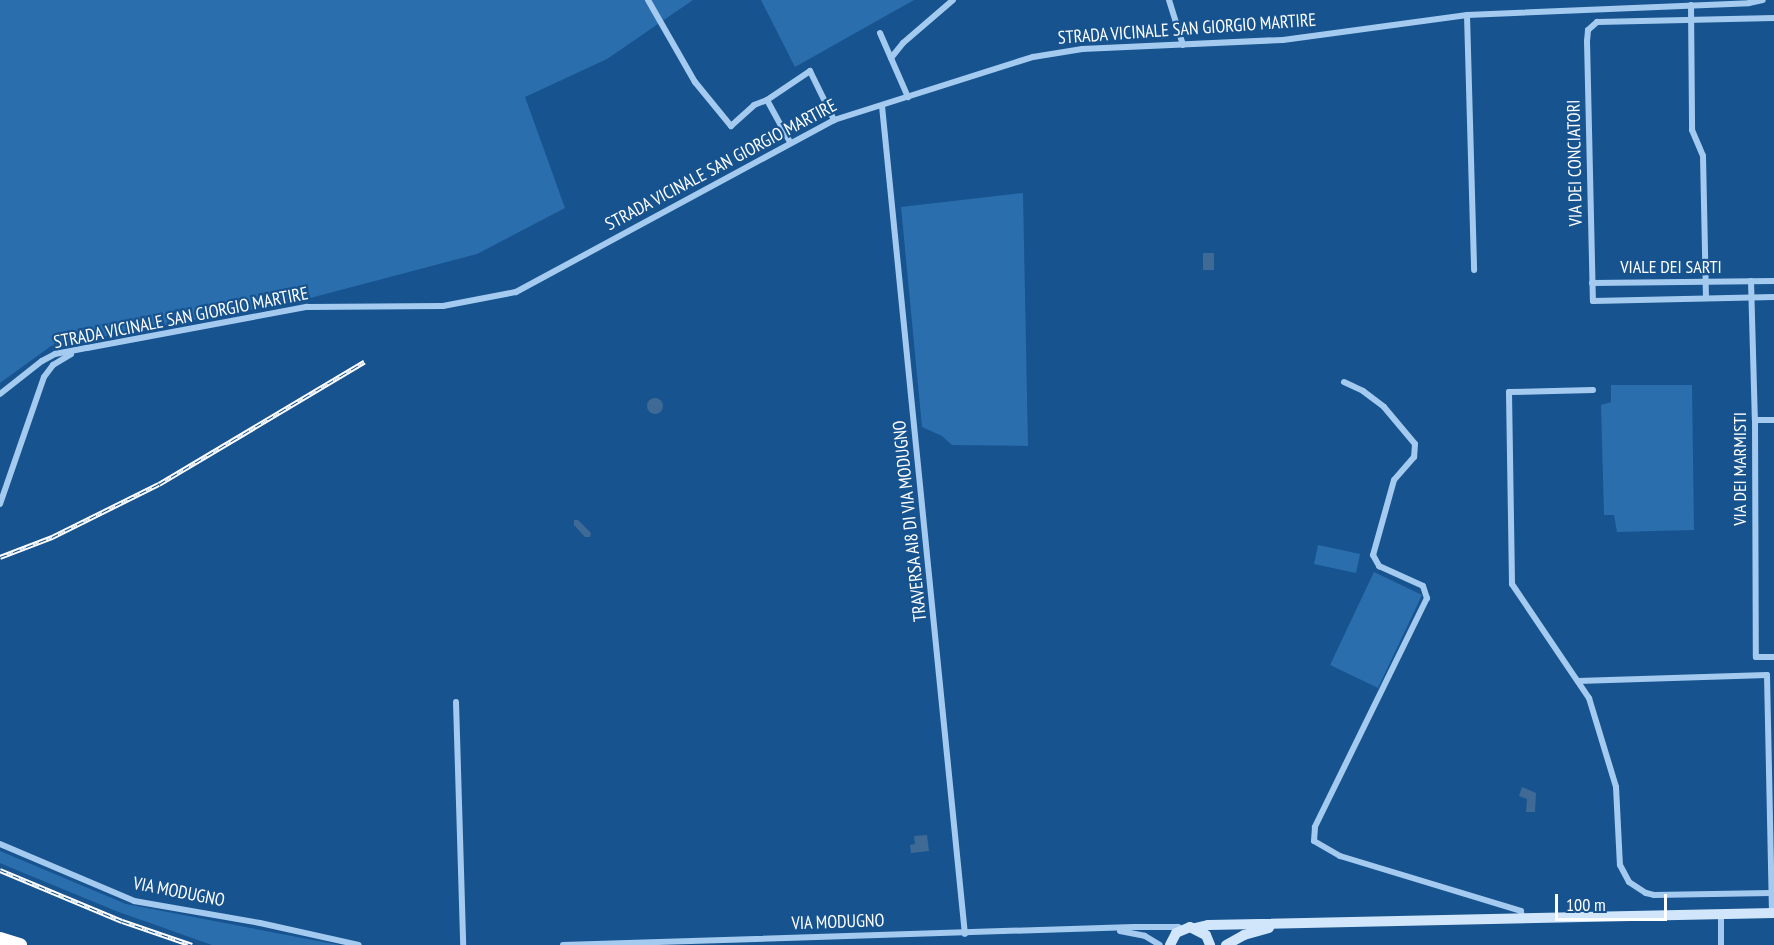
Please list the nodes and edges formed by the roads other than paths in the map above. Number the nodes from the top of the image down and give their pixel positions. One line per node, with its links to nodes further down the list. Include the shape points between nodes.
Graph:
1 (648, 0): 13 (street, via 695,82 731,126 749,108)
2 (953, 0): 11 (street)
3 (1169, 0): 10 (street)
4 (1763, 0): 5 (street, STRADA VICINALE SAN GIORGIO MARTIRE)
5 (1691, 5): 6 (street, STRADA VICINALE SAN GIORGIO MARTIRE); 8 (street)
6 (1467, 15): 10 (street, STRADA VICINALE SAN GIORGIO MARTIRE, via 1283,40); 17 (street)
7 (1774, 18): 8 (street)
8 (1690, 19): 20 (street, via 1692,130 1703,156); 21 (street, VIA DEI CONCIATORI, via 1592,25 1587,40)
9 (880, 33): 11 (street)
10 (1183, 45): 12 (street, STRADA VICINALE SAN GIORGIO MARTIRE, via 1061,51)
11 (891, 58): 12 (street)
12 (908, 97): 14 (street, STRADA VICINALE SAN GIORGIO MARTIRE)
13 (767, 100): 15 (street, via 810,71); 16 (street)
14 (882, 106): 15 (street, STRADA VICINALE SAN GIORGIO MARTIRE); 45 (street, TRAVERSA AI8 DI VIA MODUGNO)
15 (834, 120): 16 (street, STRADA VICINALE SAN GIORGIO MARTIRE)
16 (790, 142): 26 (street, STRADA VICINALE SAN GIORGIO MARTIRE, via 516,292 443,306 307,307)
17 (1474, 270)
18 (1751, 281): 19 (street, VIALE DEI SARTI); 20 (street, VIALE DEI SARTI); 24 (street, VIA DEI MARMISTI)
19 (1774, 281)
20 (1705, 282): 21 (street, VIALE DEI SARTI); 23 (street)
21 (1592, 284): 25 (street, VIA DEI CONCIATORI)
22 (1774, 297): 24 (street, VIALE DEI SARTI)
23 (1706, 298): 24 (street, VIALE DEI SARTI); 25 (street, VIALE DEI SARTI)
24 (1751, 298): 30 (street, VIA DEI MARMISTI)
25 (1593, 301)
26 (74, 352): 29 (street, STRADA VICINALE SAN GIORGIO MARTIRE, via 55,354 42,361); 32 (street, via 44,376)
27 (1344, 382): 40 (street, via 1384,407 1415,444 1414,457 1394,480 1372,555 1379,566 1423,586 1427,598 1315,827 1314,841 1340,856 1521,911)
28 (1593, 390): 34 (street, via 1509,392 1512,584)
29 (0, 394)
30 (1755, 420): 31 (street); 33 (street, VIA DEI MARMISTI, via 1756,657)
31 (1774, 420)
32 (0, 504)
33 (1774, 657)
34 (1578, 681): 37 (street, via 1589,698 1616,788 1620,865 1629,882 1654,895); 37 (street, via 1767,675)
35 (456, 702): 50 (street)
36 (0, 844): 49 (street, VIA MODUGNO, via 134,901)
37 (1771, 893): 38 (street)
38 (1773, 913): 39 (street)
39 (1721, 914): 40 (street); 56 (street)
40 (1522, 920): 41 (street)
41 (1278, 926): 42 (street); 55 (street, via 1244,935)
42 (1195, 928): 43 (street); 54 (street, via 1206,935)
43 (1182, 929): 44 (street, VIA MODUGNO); 53 (street)
44 (1113, 930): 45 (street, VIA MODUGNO); 52 (street, VIA MODUGNO, via 1145,936)
45 (965, 934): 47 (street, VIA MODUGNO)
46 (1, 939): 48 (highway)
47 (800, 942): 51 (street, VIA MODUGNO)
48 (20, 945)
49 (359, 945)
50 (462, 945)
51 (562, 945)
52 (1160, 945)
53 (1170, 945)
54 (1210, 945)
55 (1226, 945)
56 (1721, 945)

